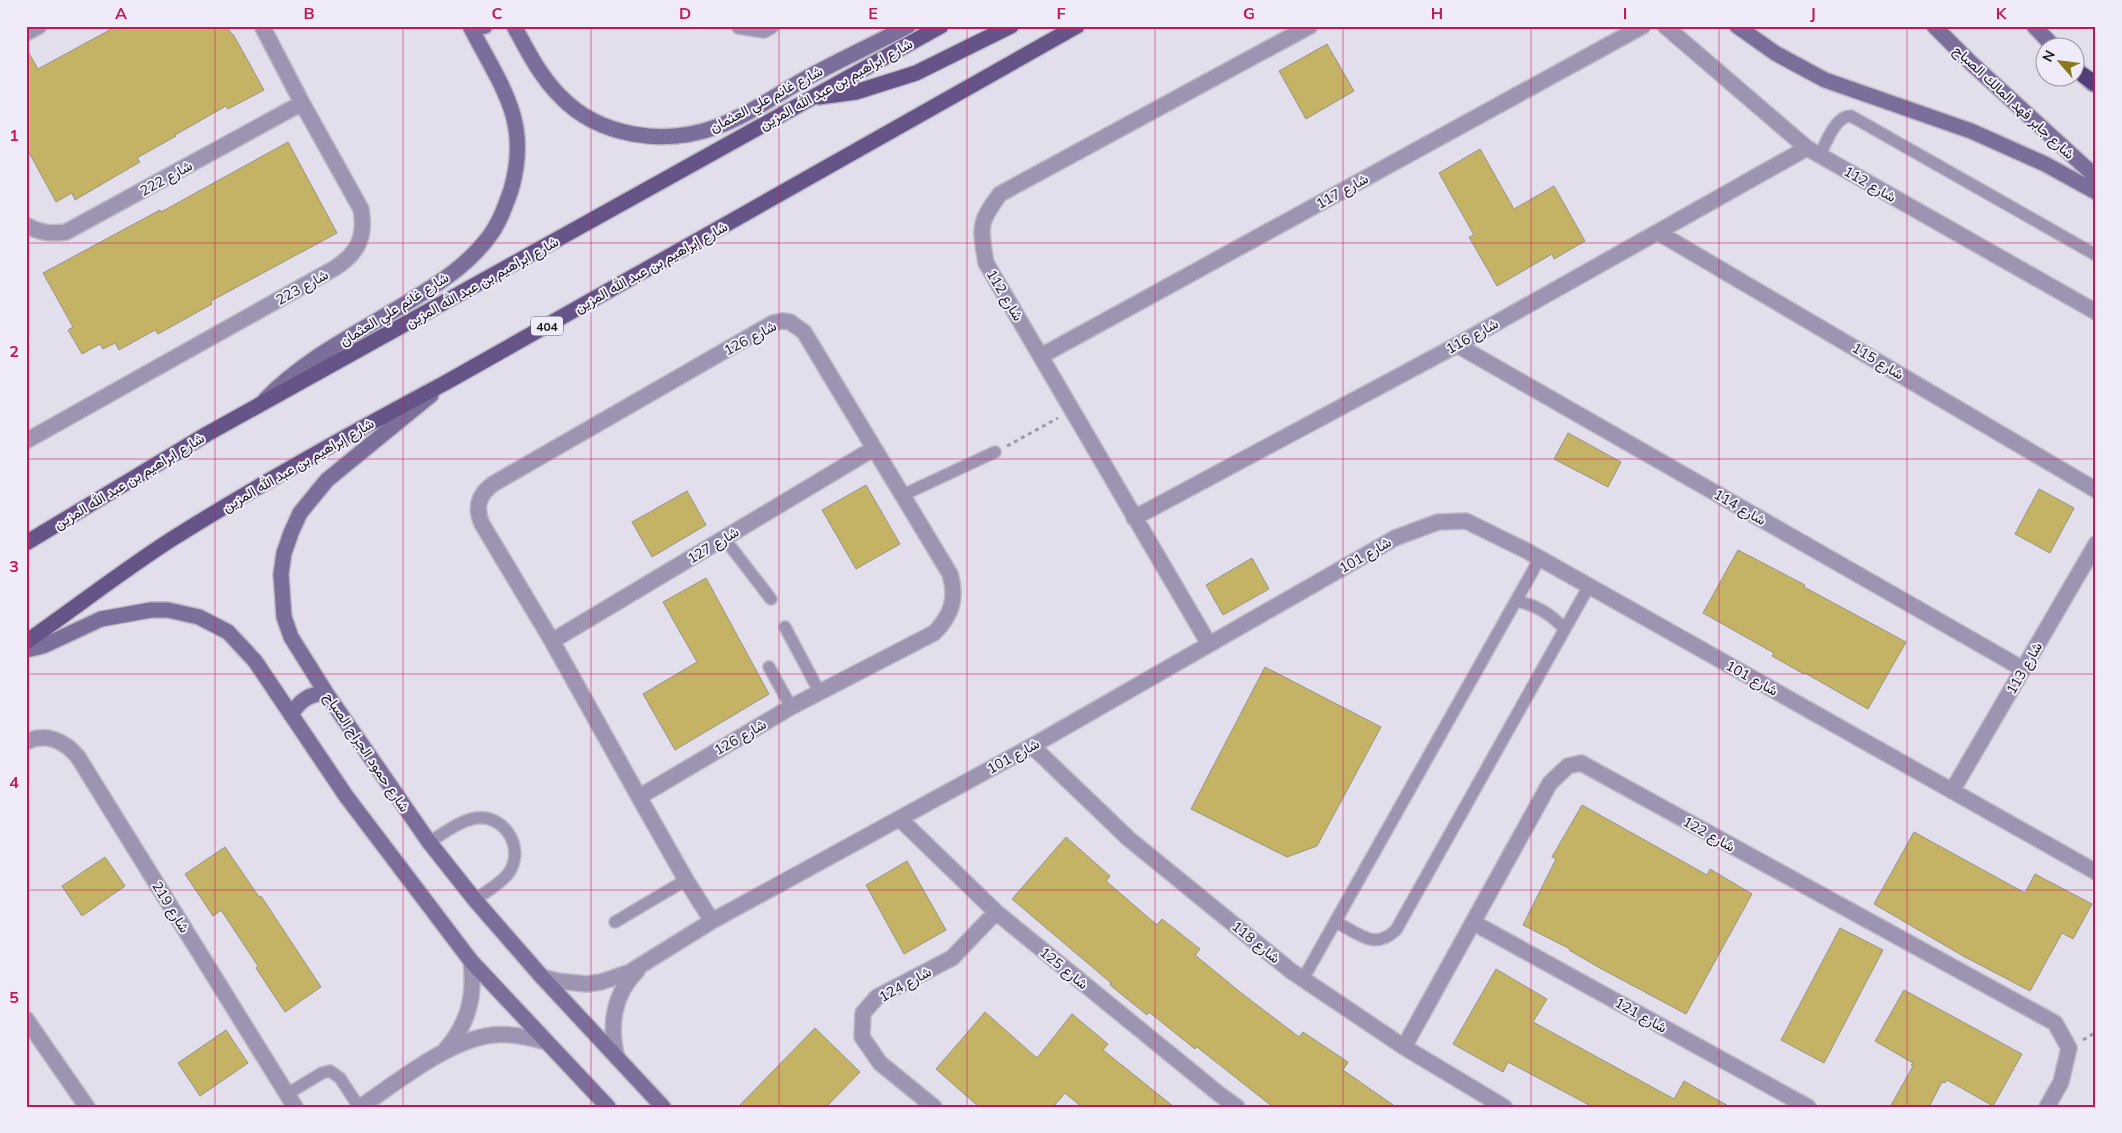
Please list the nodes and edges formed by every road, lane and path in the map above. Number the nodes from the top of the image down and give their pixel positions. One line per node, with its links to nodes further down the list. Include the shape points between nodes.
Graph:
1 (39, 26): 17 (street)
2 (262, 26): 22 (street, شارع 223)
3 (514, 26): 6 (street, شارع غانم علي العثمان, via 547,81 575,109 607,127 662,137 717,127)
4 (739, 26): 5 (street, via 764,30)
5 (771, 26)
6 (908, 26)
7 (942, 26): 21 (main road, شارع ابراهيم بن عبد الله المزين)
8 (1011, 26): 21 (main road, via 901,78 856,92)
9 (1077, 26): 32 (main road, شارع إبراهيم بن عبد الله المزين / 404)
10 (1310, 26): 31 (street, شارع 112, via 1000,194 983,216 981,234 986,263)
11 (1643, 26): 31 (street, شارع 117)
12 (1665, 26): 23 (street, شارع 112)
13 (1737, 26): 25 (street, via 1775,53 1825,80 1971,131 2045,164)
14 (1934, 26): 24 (street, شارع جابر فهد المالك الصباح)
15 (2034, 26): 18 (street)
16 (475, 27): 33 (street, شارع غانم علي العثمان, via 508,100 516,130 514,179 497,223 480,249 448,277 309,362 281,383)
17 (26, 33)
18 (2045, 38)
19 (2084, 75): 20 (highway)
20 (2096, 85)
21 (808, 99): 33 (main road, شارع ابراهيم بن عبد الله المزين)
22 (302, 103): 26 (street, شارع 222, via 66,232 52,234); 35 (street, شارع 223, via 362,209 364,224 355,250 335,268)
23 (1814, 152): 27 (street, شارع 116); 28 (lane, via 1838,121 1851,116); 29 (street, شارع 112)
24 (2096, 177)
25 (2096, 192)
26 (26, 225)
27 (1659, 232): 30 (street, شارع 116); 38 (street, شارع 115)
28 (2096, 255)
29 (2096, 312)
30 (1457, 345): 40 (street, شارع 116); 55 (street, شارع 114)
31 (1041, 356): 34 (street, شارع 112)
32 (445, 383): 51 (main road, شارع إبراهيم بن عبد الله المزين / 404, via 340,439 179,535); 56 (street, شارع حمود الجراح الصباح, via 327,480 300,513 290,533 281,574 284,617 291,636)
33 (259, 406): 42 (main road, شارع ابراهيم بن عبد الله المزين)
34 (1072, 410): 37 (path); 40 (street, شارع 112)
35 (26, 441)
36 (873, 448): 39 (street, شارع 126); 41 (street, شارع 127); 50 (street, شارع 126, via 804,332 790,322 782,321 773,323 493,484 480,497 478,516)
37 (995, 452): 39 (lane)
38 (2096, 490)
39 (903, 496): 57 (street, شارع 126, via 950,574 954,586 951,612 934,633)
40 (1134, 518): 52 (street, شارع 112)
41 (724, 538): 46 (lane); 50 (street, شارع 127)
42 (26, 543)
43 (2096, 544): 55 (street, شارع 113)
44 (1540, 558): 45 (street, شارع 101); 47 (lane); 52 (street, شارع 101, via 1466,521 1438,522 1395,538)
45 (1589, 586): 49 (lane); 62 (street, شارع 101)
46 (771, 600)
47 (1516, 601): 49 (lane, via 1552,615); 72 (lane)
48 (785, 627): 57 (lane)
49 (1565, 629): 72 (lane, via 1396,930 1378,941)
50 (552, 641): 63 (street, شارع 126)
51 (26, 642)
52 (1209, 644): 61 (street, شارع 101)
53 (26, 650): 59 (street, via 118,615 151,610 184,612 214,623 233,636 255,661)
54 (769, 667): 58 (lane)
55 (2023, 668): 62 (street, شارع 113)
56 (326, 693): 59 (street, via 305,698); 65 (street, شارع حمود الجراح الصباح)
57 (820, 693): 58 (street, شارع 126)
58 (791, 707): 63 (street, شارع 126)
59 (291, 715): 74 (street, via 346,796)
60 (26, 742): 83 (street, شارع 219, via 52,739 62,742 78,757)
61 (1032, 746): 64 (street, شارع 101); 77 (street, شارع 118, via 1129,839)
62 (1952, 791): 66 (street, شارع 101)
63 (639, 797): 67 (street, شارع 126)
64 (900, 819): 69 (street, شارع 125); 70 (street, شارع 101)
65 (429, 842): 68 (street, شارع حمود الجراح الصباح); 68 (lane, via 475,818 495,821 507,830 514,844 513,864 501,881)
66 (2096, 872)
67 (686, 880): 70 (street, شارع 126); 71 (lane)
68 (475, 900): 76 (street, شارع حمود الجراح الصباح)
69 (996, 912): 88 (street, شارع 124, via 952,958 877,997 863,1013 862,1037 880,1062); 89 (street, شارع 125)
70 (712, 921): 75 (street, شارع 101)
71 (615, 922)
72 (1336, 922): 77 (lane)
73 (1474, 923): 80 (street, شارع 122); 91 (street, شارع 121); 92 (street, شارع 122, via 1550,782 1568,766 1581,763 2055,1024 2069,1048 2061,1082)
74 (471, 961): 79 (street); 81 (street, via 469,1010 463,1026)
75 (643, 964): 76 (street, شارع 101, via 616,978 587,984); 82 (street, شارع 101, via 626,984 616,1007 612,1032)
76 (542, 977): 82 (street, شارع حمود الجراح الصباح)
77 (1303, 979): 80 (street, شارع 118)
78 (26, 1019): 84 (street)
79 (546, 1042): 81 (street, via 511,1034 494,1035); 86 (street)
80 (1404, 1048): 90 (street, شارع 118)
81 (444, 1052): 85 (street)
82 (617, 1058): 87 (street, شارع حمود الجراح الصباح)
83 (291, 1100): 85 (lane, via 322,1073 330,1071 340,1078)
84 (86, 1107)
85 (360, 1107)
86 (608, 1107)
87 (663, 1107)
88 (934, 1107)
89 (1238, 1107)
90 (1504, 1107)
91 (1808, 1107)
92 (2047, 1107)

